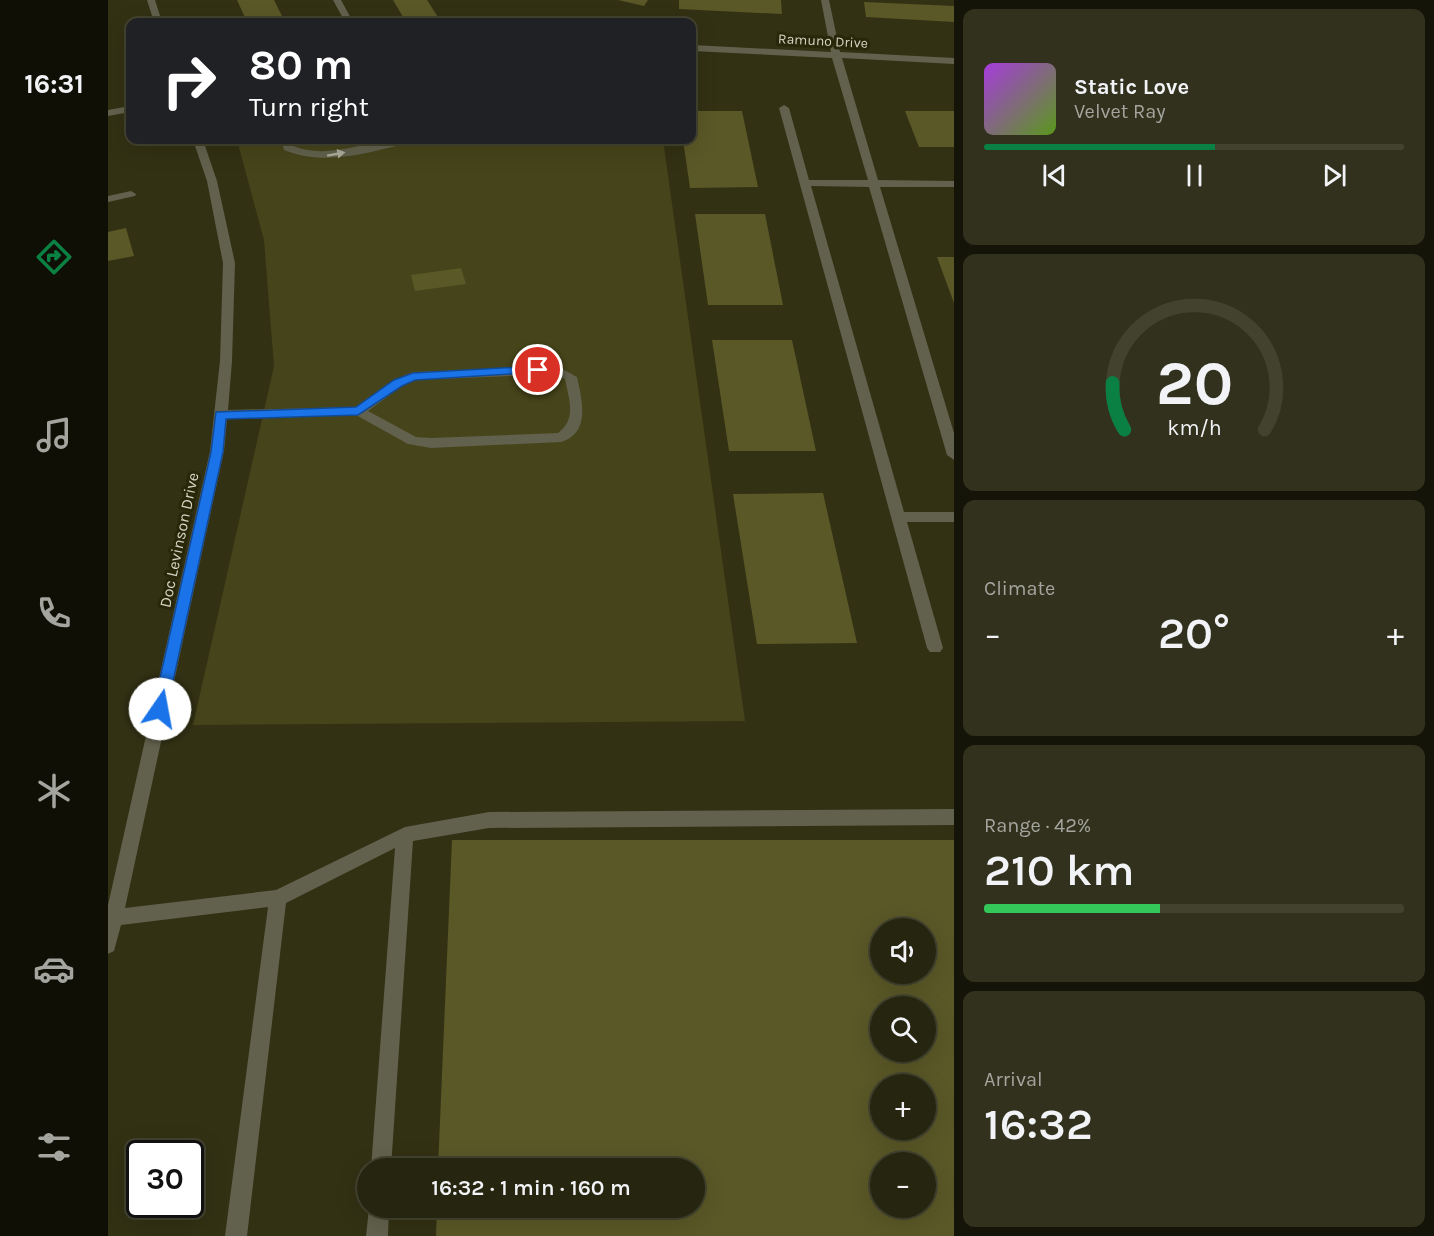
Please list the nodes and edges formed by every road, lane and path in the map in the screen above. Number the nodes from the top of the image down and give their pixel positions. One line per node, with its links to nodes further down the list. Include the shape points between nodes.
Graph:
1 (151, 0): 4 (street)
2 (337, 0): 5 (street)
3 (825, 0): 7 (street)
4 (157, 18)
5 (347, 18)
6 (696, 48): 7 (street, Ramuno Drive)
7 (836, 55): 8 (street, Ramuno Drive); 16 (street)
8 (954, 61)
9 (784, 108): 15 (street)
10 (126, 110): 11 (street)
11 (108, 113)
12 (199, 144): 21 (street, Doc Levinson Drive, via 212,181 229,263)
13 (287, 144): 14 (street, one-way to 14, via 296,153 328,155)
14 (388, 144)
15 (805, 183): 16 (street); 23 (street)
16 (874, 184): 17 (street); 22 (street)
17 (954, 184)
18 (131, 194): 19 (street)
19 (108, 199)
20 (358, 411): 20 (street, via 413,441 431,443 561,437 573,430 578,418 571,377 557,370 413,376); 21 (street)
21 (220, 415): 29 (street, Doc Levinson Drive, via 217,452)
22 (954, 454)
23 (898, 517): 24 (street); 25 (street)
24 (954, 517)
25 (935, 648)
26 (954, 817): 27 (street, via 489,820)
27 (405, 835): 28 (street); 31 (street)
28 (278, 898): 29 (street); 33 (street)
29 (111, 919): 30 (street, Doc Levinson Drive)
30 (108, 945)
31 (382, 1158)
32 (378, 1218): 34 (street)
33 (237, 1236)
34 (377, 1236)

